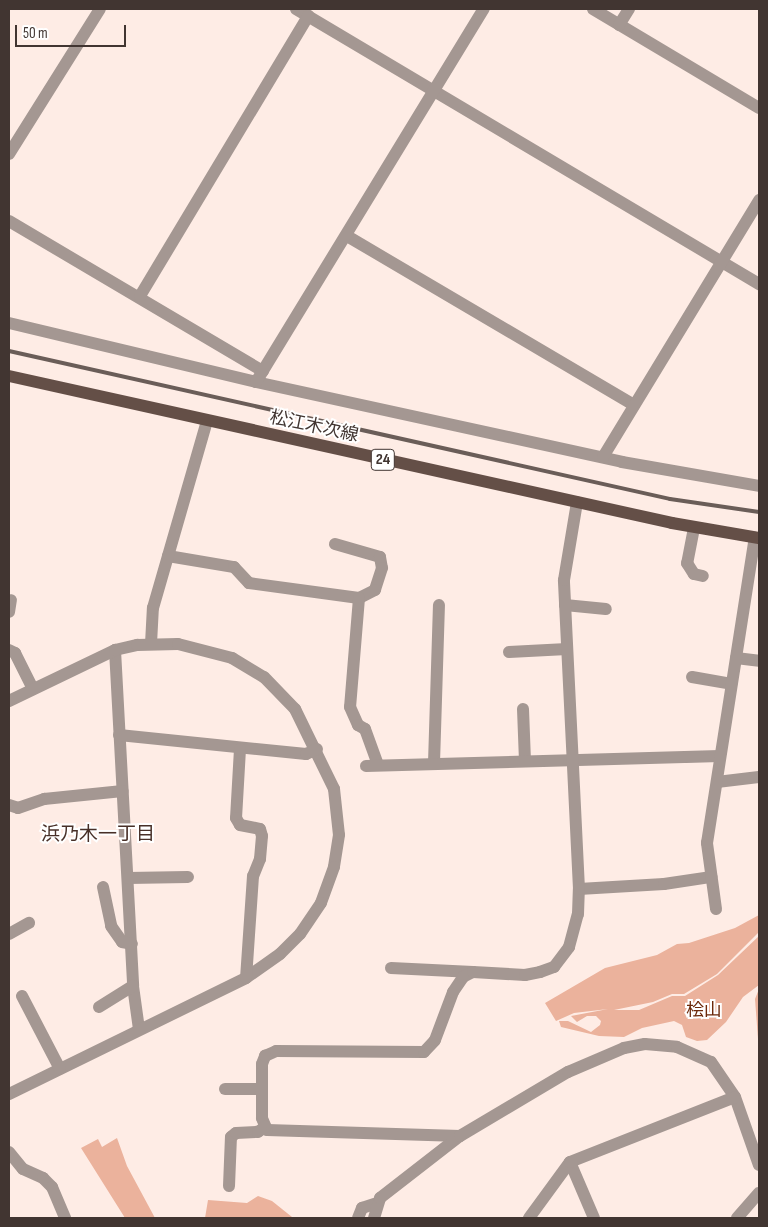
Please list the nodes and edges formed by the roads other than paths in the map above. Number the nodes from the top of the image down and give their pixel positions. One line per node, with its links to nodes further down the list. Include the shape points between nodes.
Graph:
1 (100, 9): 10 (street)
2 (296, 9): 6 (street)
3 (484, 9): 8 (street)
4 (592, 9): 7 (street)
5 (629, 9): 7 (street)
6 (308, 16): 8 (street); 16 (street)
7 (619, 25): 9 (street)
8 (433, 92): 13 (street); 14 (street)
9 (759, 108)
10 (9, 154)
11 (759, 200): 14 (street)
12 (9, 221): 16 (street)
13 (347, 236): 18 (street); 21 (street)
14 (722, 263): 15 (street); 21 (street)
15 (759, 284)
16 (140, 296): 18 (street)
17 (9, 323): 20 (street)
18 (263, 370): 20 (street)
19 (9, 376): 22 (main road, 松江木次線 / 24)
20 (256, 382): 23 (street)
21 (634, 405): 23 (street)
22 (207, 421): 25 (main road, 松江木次線 / 24); 29 (street)
23 (603, 457): 24 (street)
24 (759, 486)
25 (577, 502): 26 (main road, 松江木次線 / 24); 33 (street, via 564,580)
26 (694, 528): 27 (main road, 松江木次線 / 24); 30 (street, via 687,563 694,574)
27 (757, 538): 40 (street)
28 (335, 544): 31 (street, via 380,557 382,568 375,590)
29 (168, 556): 31 (street, via 234,567 249,583); 35 (street, via 153,608)
30 (703, 576)
31 (360, 598): 53 (street, via 350,707 358,725 364,729 372,766)
32 (439, 605): 53 (street)
33 (565, 605): 34 (street); 36 (street)
34 (606, 609)
35 (150, 644): 38 (street); 49 (street, via 209,649 251,668 294,709)
36 (567, 649): 39 (street); 51 (street)
37 (9, 650): 44 (street, via 15,654)
38 (115, 650): 44 (street); 47 (street)
39 (509, 652)
40 (736, 658): 41 (street); 43 (street)
41 (759, 661)
42 (692, 678): 43 (street)
43 (731, 684): 50 (street)
44 (33, 689): 45 (street)
45 (9, 701)
46 (523, 709): 52 (street)
47 (119, 736): 48 (street); 56 (street)
48 (240, 749): 49 (street, via 306,754); 69 (street, via 236,818 240,825 260,829 262,836 260,859 254,876)
49 (317, 750): 69 (street, via 334,789 339,815 334,867 320,903 300,934 280,954)
50 (720, 756): 51 (street); 55 (street)
51 (572, 758): 52 (street); 62 (street)
52 (525, 761): 53 (street)
53 (434, 763)
54 (759, 777): 55 (street)
55 (717, 782): 59 (street, via 707,843)
56 (123, 791): 57 (street, via 44,799 18,808); 60 (street)
57 (9, 805)
58 (188, 877): 60 (street)
59 (711, 877): 62 (street, via 664,884); 63 (street)
60 (128, 878): 66 (street)
61 (103, 887): 66 (street, via 111,926 122,942)
62 (579, 889): 68 (street, via 574,933 554,967 525,975)
63 (716, 909)
64 (28, 923): 65 (street)
65 (9, 934)
66 (132, 944): 70 (street)
67 (391, 968): 68 (street)
68 (472, 972): 76 (street, via 458,982 435,1040 424,1052 276,1051 265,1056 262,1064)
69 (246, 978): 73 (street)
70 (133, 986): 72 (street); 73 (street)
71 (22, 996): 74 (street)
72 (99, 1007)
73 (139, 1029): 74 (street)
74 (60, 1069): 77 (street)
75 (224, 1089): 76 (street)
76 (262, 1089): 79 (street)
77 (9, 1094)
78 (734, 1097): 80 (street, via 711,1062 677,1047 645,1044 624,1048 568,1072); 82 (street); 83 (street)
79 (265, 1128): 80 (street, via 272,1131); 84 (street, via 258,1132 236,1133 231,1137)
80 (460, 1136): 86 (street, via 385,1194)
81 (9, 1152): 87 (street, via 23,1169 43,1178 52,1187)
82 (570, 1162): 90 (street); 91 (street)
83 (759, 1165)
84 (229, 1186)
85 (759, 1193): 92 (street)
86 (377, 1204): 88 (street, via 362,1208); 89 (street)
87 (65, 1218)
88 (358, 1218)
89 (374, 1218)
90 (529, 1218)
91 (594, 1218)
92 (737, 1218)

